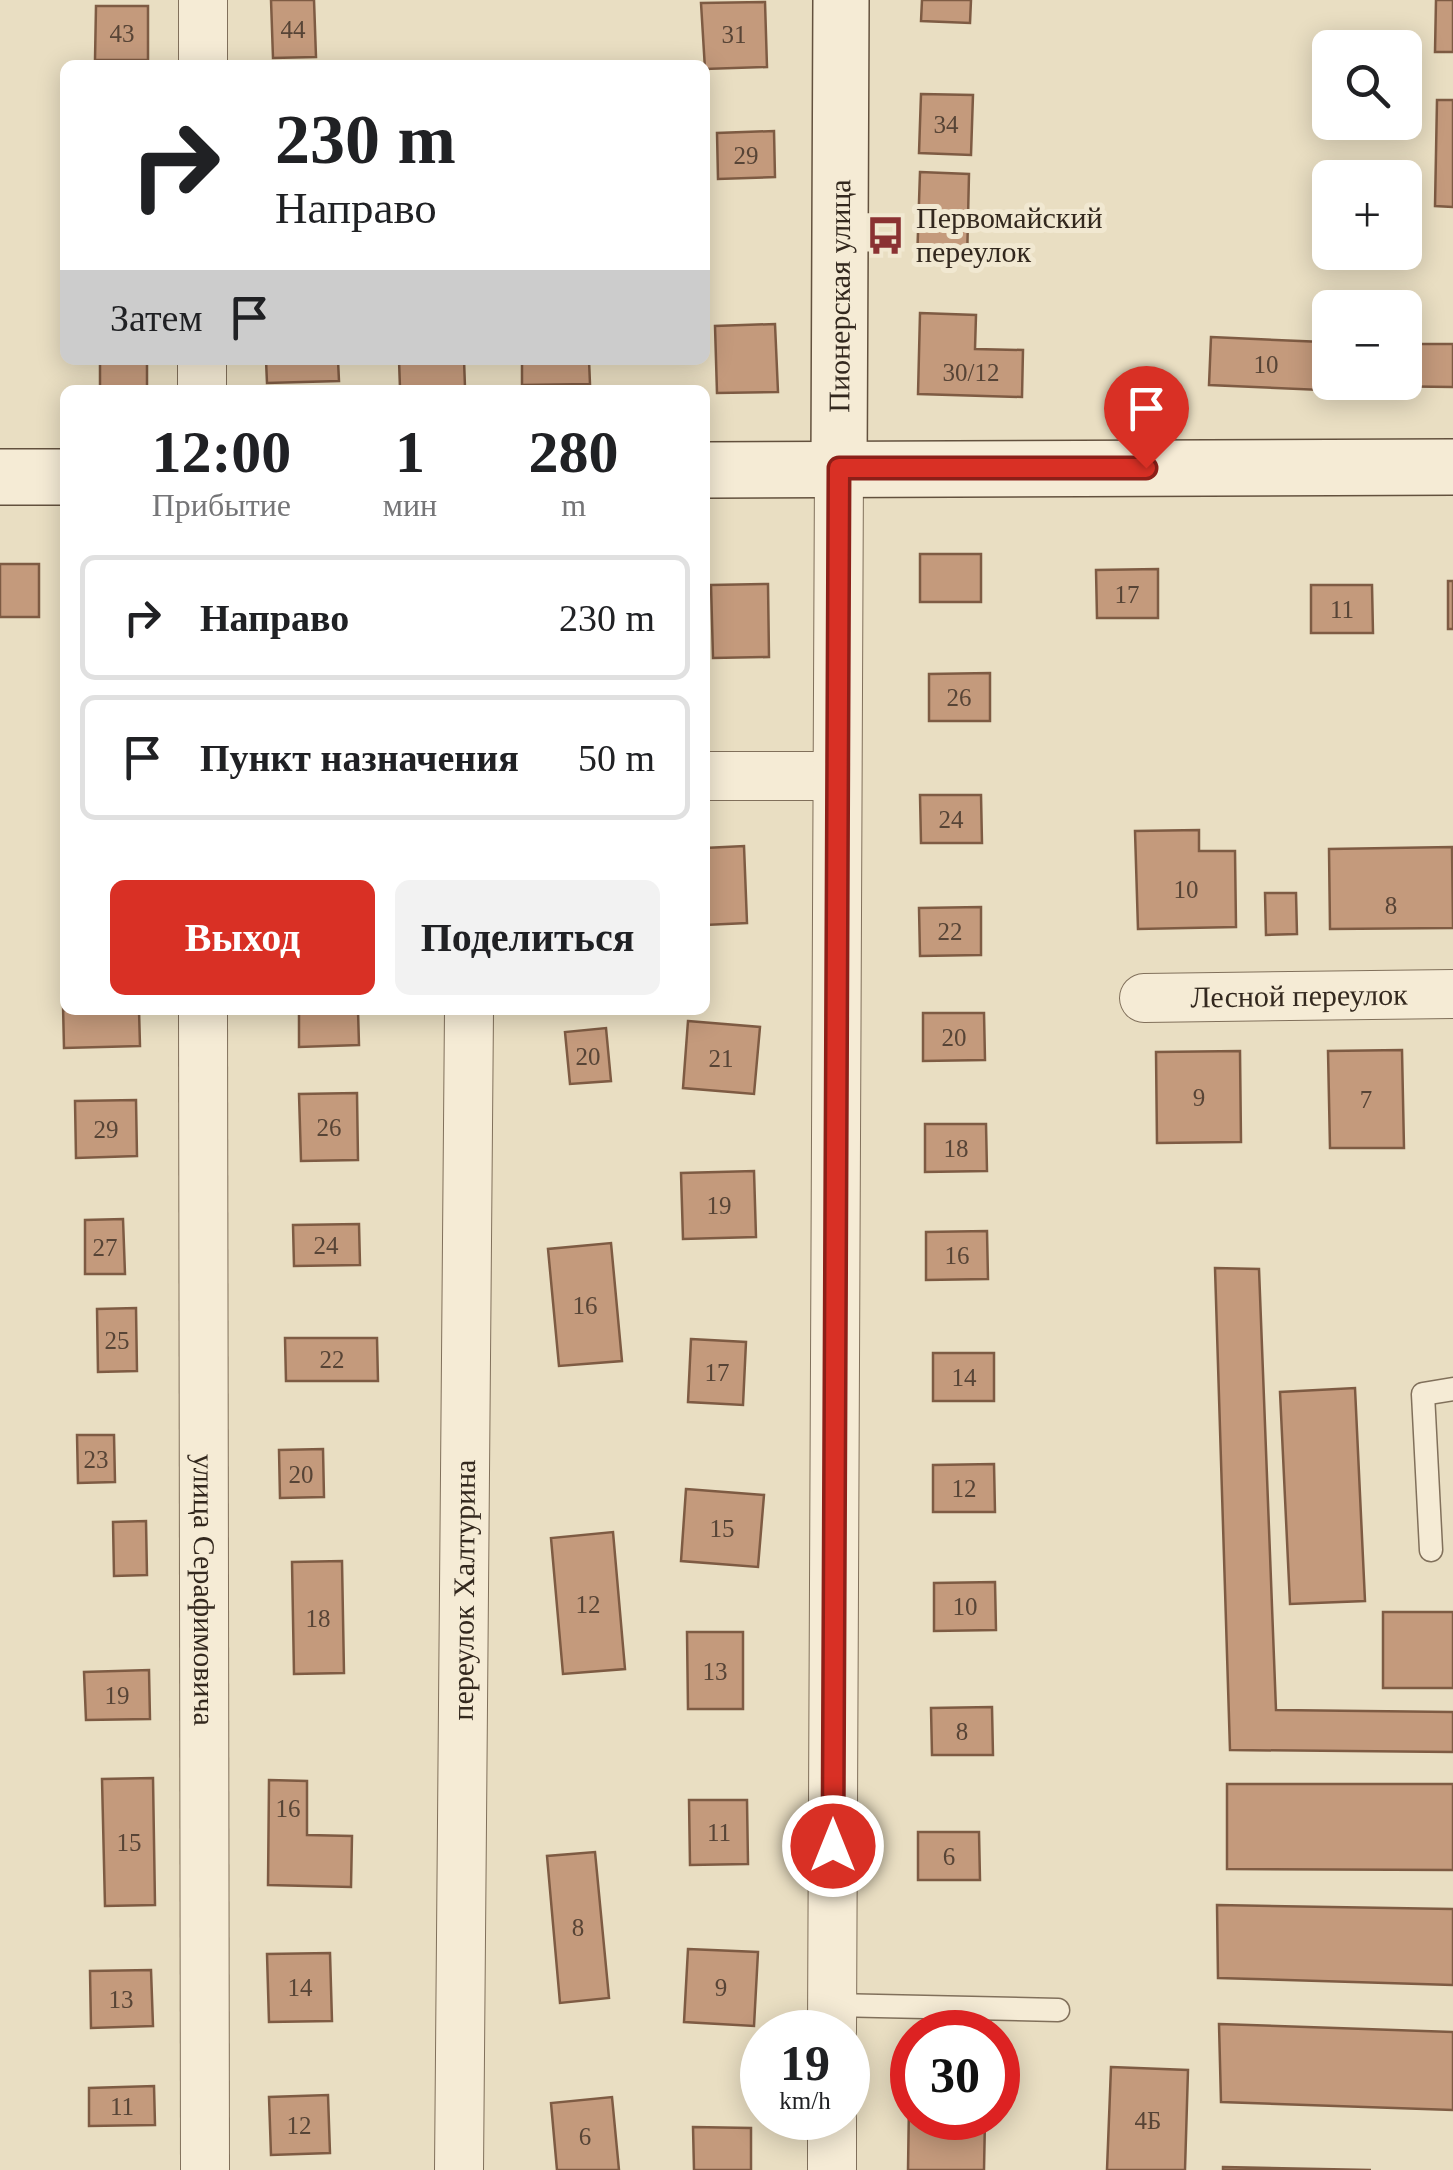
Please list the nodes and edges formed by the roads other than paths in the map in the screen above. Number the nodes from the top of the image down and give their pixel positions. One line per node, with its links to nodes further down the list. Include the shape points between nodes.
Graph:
1 (204, 0): 3 (street)
2 (841, 0): 4 (street, Пионерская улица)
3 (203, 60)
4 (839, 468): 5 (street); 6 (street); 10 (street, Пионерская улица)
5 (1453, 468)
6 (710, 470)
7 (0, 477): 8 (street)
8 (60, 477)
9 (710, 776): 10 (street)
10 (836, 776): 17 (street, Пионерская улица)
11 (1453, 994): 12 (street, Лесной переулок)
12 (1144, 998)
13 (203, 1015): 21 (street, улица Серафимовича)
14 (468, 1015): 22 (street, переулок Халтурина)
15 (1453, 1389): 16 (lane, via 1423,1394)
16 (1431, 1550)
17 (832, 2010)
18 (1058, 2010): 19 (lane)
19 (870, 2017)
20 (832, 2140): 23 (street)
21 (205, 2170)
22 (459, 2170)
23 (832, 2170)

